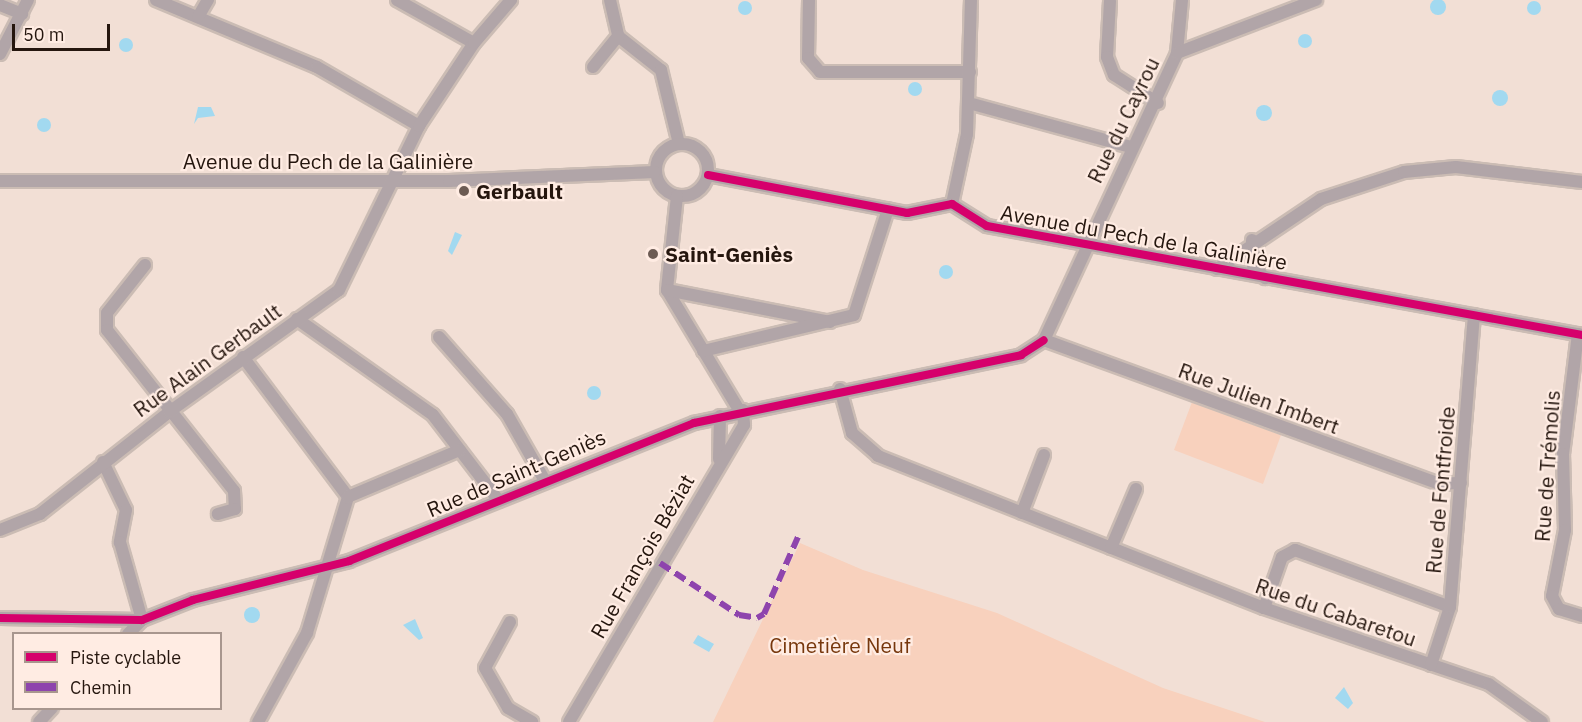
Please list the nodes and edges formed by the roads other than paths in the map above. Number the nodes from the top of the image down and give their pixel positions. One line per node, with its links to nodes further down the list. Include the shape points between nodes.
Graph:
1 (28, 0): 13 (street)
2 (156, 0): 14 (street)
3 (208, 0): 14 (street)
4 (397, 0): 16 (street)
5 (511, 0): 16 (street, Rue Alain Gerbault)
6 (610, 0): 15 (street)
7 (809, 0): 20 (street, via 808,58 820,72)
8 (971, 0): 20 (street)
9 (1182, 0): 17 (street)
10 (1316, 0): 17 (street, Rue du Cayrou)
11 (1110, 1): 22 (street, via 1107,57 1114,75)
12 (0, 5): 13 (street)
13 (22, 14): 18 (street)
14 (198, 17): 23 (street, via 317,67)
15 (618, 36): 19 (street); 24 (street, via 661,70)
16 (474, 43): 23 (street, Rue Alain Gerbault)
17 (1177, 53): 22 (street, Rue du Cayrou)
18 (0, 54)
19 (593, 67)
20 (970, 72): 21 (street)
21 (969, 103): 25 (street); 32 (street)
22 (1158, 103): 25 (street, Rue du Cayrou)
23 (419, 126): 29 (street, Rue Alain Gerbault)
24 (679, 144): 26 (street, via 659,156); 27 (street, via 701,152)
25 (1131, 147): 35 (street, Rue du Cayrou)
26 (656, 172): 29 (street, Avenue du Pech de la Galinière); 31 (street, via 662,188)
27 (708, 175): 31 (street, via 693,194); 33 (street)
28 (0, 181): 29 (street, Avenue du Pech de la Galinière)
29 (392, 181): 41 (street, Rue Alain Gerbault, via 351,273 339,290)
30 (1582, 182): 34 (street, via 1456,167 1404,172 1321,199)
31 (677, 196): 39 (street)
32 (952, 204): 33 (street, via 916,213); 35 (street, Avenue du Pech de la Galinière, via 987,226)
33 (888, 209): 42 (street, via 862,303 854,315)
34 (1252, 240): 37 (street); 38 (street, via 1253,265)
35 (1084, 244): 37 (street, Avenue du Pech de la Galinière); 45 (street, Rue du Cayrou)
36 (145, 265): 50 (street, via 107,313 107,330)
37 (1217, 269): 38 (street, Avenue du Pech de la Galinière)
38 (1265, 278): 40 (street, Avenue du Pech de la Galinière)
39 (667, 290): 42 (street); 46 (street)
40 (1474, 315): 43 (street, Avenue du Pech de la Galinière); 57 (street, Rue de Fontfroide)
41 (297, 319): 47 (street, Rue Alain Gerbault); 52 (street, via 422,406)
42 (831, 322): 46 (street)
43 (1580, 335): 68 (street, Rue de Trémolis, via 1562,463 1565,530 1552,596 1559,609)
44 (439, 337): 56 (street, via 507,414)
45 (1044, 340): 48 (street, Rue de Saint-Geniès, via 1021,355); 57 (street, Rue Julien Imbert, via 1439,484)
46 (703, 351): 49 (street)
47 (243, 357): 50 (street, Rue Alain Gerbault); 59 (street)
48 (840, 390): 49 (street, Rue de Saint-Geniès); 61 (street, Rue du Cabaretou, via 846,421 869,451)
49 (741, 410): 51 (street, Rue de Saint-Geniès); 55 (street, Rue François Béziat, via 744,425)
50 (169, 412): 54 (street, Rue Alain Gerbault); 62 (street, via 234,491 235,509)
51 (720, 416): 55 (street); 56 (street, Rue de Saint-Geniès)
52 (460, 450): 59 (street); 60 (street)
53 (1044, 454): 61 (street)
54 (102, 462): 63 (street, Rue Alain Gerbault, via 40,514); 70 (street, via 126,510 120,542)
55 (717, 466): 78 (street, Rue François Béziat)
56 (544, 479): 60 (street, Rue de Saint-Geniès)
57 (1461, 483): 66 (street, Rue de Fontfroide)
58 (1136, 489): 64 (street)
59 (348, 497): 65 (street)
60 (499, 501): 65 (street, Rue de Saint-Geniès)
61 (1022, 513): 64 (street, Rue du Cabaretou)
62 (218, 514)
63 (0, 530)
64 (1111, 548): 67 (street, Rue du Cabaretou)
65 (326, 568): 70 (street, Rue de Saint-Geniès, via 193,600); 76 (street, via 307,633)
66 (1450, 607): 67 (street, via 1295,550 1282,557); 73 (street, Rue de Fontfroide)
67 (1264, 608): 73 (street, Rue du Cabaretou)
68 (1582, 616)
69 (0, 618): 70 (street, Rue de Saint-Geniès)
70 (142, 620): 72 (street)
71 (510, 622): 77 (street, via 485,668 508,708)
72 (129, 632)
73 (1431, 665): 79 (street, Rue du Cabaretou, via 1489,684)
74 (50, 710): 75 (street)
75 (39, 722)
76 (258, 722)
77 (532, 722)
78 (569, 722)
79 (1542, 722)

